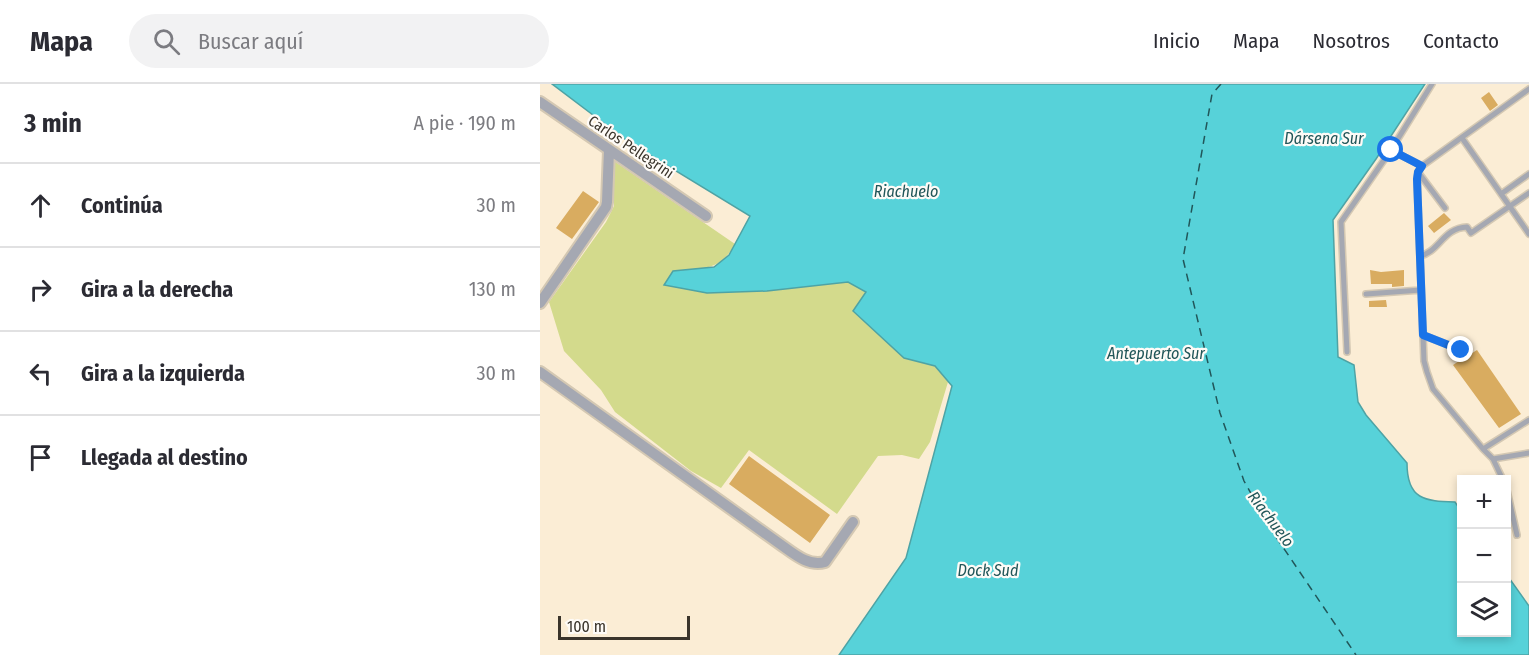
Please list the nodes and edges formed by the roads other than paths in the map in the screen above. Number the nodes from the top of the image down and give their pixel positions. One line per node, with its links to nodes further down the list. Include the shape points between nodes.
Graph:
1 (1432, 84): 6 (lane)
2 (1529, 89): 4 (lane)
3 (540, 102): 5 (street, Carlos Pellegrini)
4 (1462, 138): 7 (lane); 11 (lane)
5 (609, 150): 14 (street, Carlos Pellegrini); 19 (street, via 606,207)
6 (1391, 150): 7 (lane); 21 (lane, via 1341,222)
7 (1422, 166): 8 (lane)
8 (1418, 172): 13 (lane); 16 (lane)
9 (1529, 174): 11 (lane)
10 (1529, 193): 12 (lane)
11 (1501, 194): 12 (lane)
12 (1510, 206): 15 (lane); 16 (lane, via 1471,232 1463,227 1450,232 1428,254)
13 (1445, 208)
14 (706, 216)
15 (1529, 234)
16 (1420, 256): 17 (lane)
17 (1421, 291): 18 (lane); 20 (lane)
18 (1366, 294)
19 (540, 303)
20 (1423, 335): 22 (lane, via 1461,350); 25 (lane, via 1424,361 1433,389)
21 (1347, 352)
22 (1464, 355)
23 (540, 372): 30 (street, via 806,561 825,562)
24 (1529, 420): 25 (lane)
25 (1483, 449): 27 (lane)
26 (1529, 453): 27 (lane)
27 (1493, 459): 28 (lane)
28 (1501, 475)
29 (1511, 508): 31 (lane)
30 (853, 522)
31 (1517, 535)

